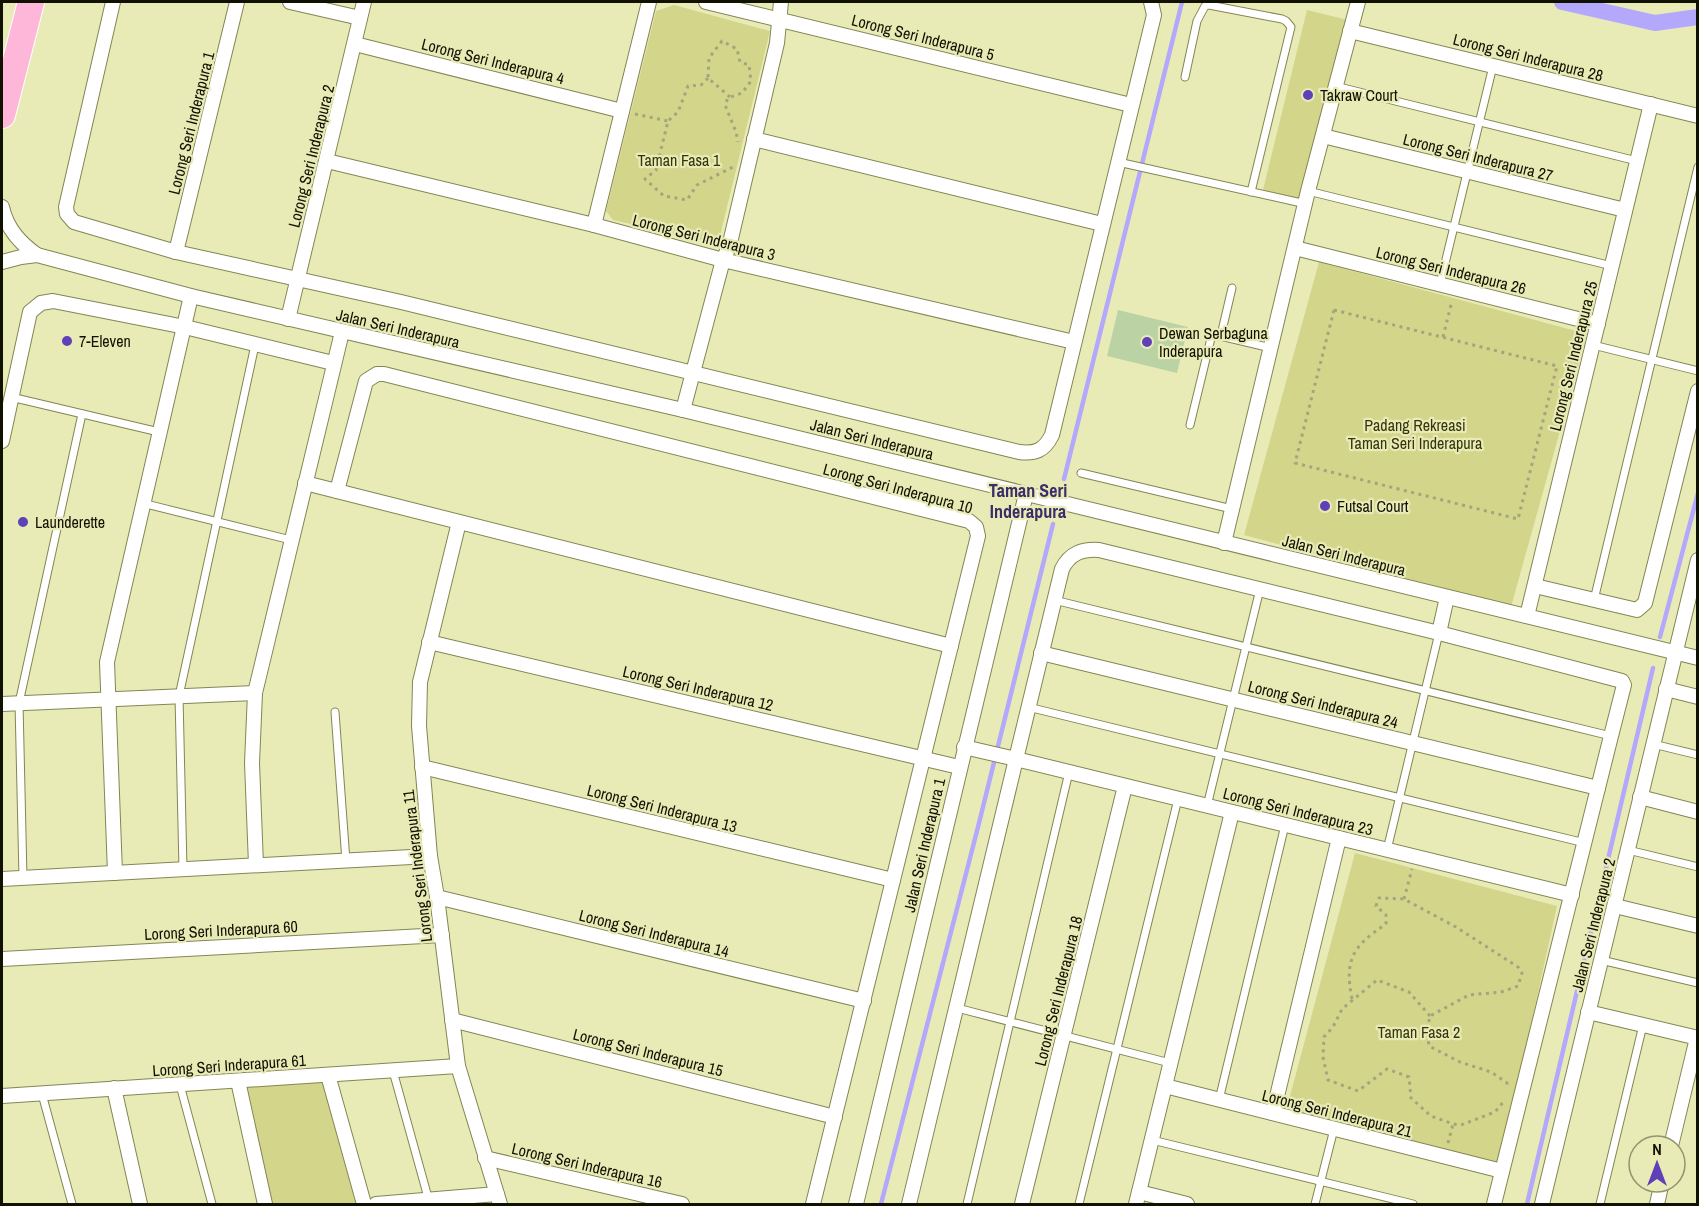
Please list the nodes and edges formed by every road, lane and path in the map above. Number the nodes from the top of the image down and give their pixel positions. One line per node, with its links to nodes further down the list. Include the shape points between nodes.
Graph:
1 (31, 2): 23 (highway)
2 (113, 2): 44 (street, via 67,214 74,222)
3 (237, 2): 44 (street, Lorong Seri Inderapura 1)
4 (290, 2): 11 (street)
5 (364, 2): 11 (street, Lorong Seri Inderapura 2)
6 (649, 2): 22 (street)
7 (706, 2): 12 (street, Lorong Seri Inderapura 5)
8 (782, 2): 12 (street)
9 (1151, 2): 21 (street, via 1154,15)
10 (1358, 2): 13 (street)
11 (360, 18): 14 (street, Lorong Seri Inderapura 2)
12 (780, 19): 21 (street, Lorong Seri Inderapura 5); 28 (street)
13 (1350, 31): 15 (street, Lorong Seri Inderapura 28); 18 (street)
14 (355, 44): 22 (street, Lorong Seri Inderapura 4); 30 (street, Lorong Seri Inderapura 2)
15 (1492, 66): 20 (street, Lorong Seri Inderapura 28); 26 (lane)
16 (1185, 76): 36 (lane, via 1197,21 1205,6 1282,19 1291,27)
17 (708, 78): 19 (path); 19 (path, via 709,58 722,41 737,49 740,62 749,65 751,81 742,93); 25 (path, via 688,86 678,112)
18 (1335, 86): 26 (lane); 27 (street)
19 (730, 97): 29 (path, via 725,105)
20 (1651, 104): 24 (street, Lorong Seri Inderapura 28); 31 (street, Lorong Seri Inderapura 25)
21 (1131, 105): 32 (street)
22 (622, 111): 25 (path); 41 (street)
23 (2, 115)
24 (1698, 116)
25 (668, 122): 33 (path, via 656,170 645,179 664,196 687,200 698,185)
26 (1479, 122): 31 (lane); 35 (lane)
27 (1323, 136): 35 (street, Lorong Seri Inderapura 27); 37 (street)
28 (754, 139): 40 (street); 46 (street)
29 (738, 143)
30 (327, 160): 41 (street, Lorong Seri Inderapura 3); 49 (street, Lorong Seri Inderapura 2)
31 (1637, 161): 39 (street, Lorong Seri Inderapura 25)
32 (1123, 163): 36 (lane); 40 (street)
33 (737, 165)
34 (1698, 167): 64 (lane)
35 (1467, 172): 39 (street, Lorong Seri Inderapura 27); 42 (lane)
36 (1251, 192): 37 (lane)
37 (1307, 198): 42 (lane); 43 (street)
38 (2, 207): 45 (street, via 17,239)
39 (1625, 210): 48 (street, Lorong Seri Inderapura 25)
40 (1102, 224): 60 (street)
41 (594, 225): 46 (street, Lorong Seri Inderapura 3)
42 (1453, 227): 48 (lane); 50 (lane)
43 (1295, 248): 50 (street, Lorong Seri Inderapura 26); 63 (street)
44 (177, 252): 49 (street)
45 (38, 255): 47 (street); 53 (street, Jalan Seri Inderapura)
46 (723, 260): 60 (street, Lorong Seri Inderapura 3); 67 (street)
47 (2, 262)
48 (1612, 266): 55 (street, Lorong Seri Inderapura 25)
49 (297, 280): 54 (street, Lorong Seri Inderapura 2); 67 (street)
50 (1440, 284): 52 (street, Lorong Seri Inderapura 26)
51 (1232, 288): 58 (lane)
52 (1455, 288): 55 (street, Lorong Seri Inderapura 26); 59 (path)
53 (191, 296): 54 (street, Jalan Seri Inderapura); 56 (street)
54 (288, 319): 57 (street, Jalan Seri Inderapura)
55 (1598, 324): 62 (street, Lorong Seri Inderapura 25)
56 (185, 327): 61 (street); 69 (street, via 54,301 41,303 30,312); 73 (street)
57 (342, 332): 65 (street); 70 (street, Jalan Seri Inderapura)
58 (1221, 335): 63 (lane); 72 (lane, via 1212,334)
59 (1443, 337): 59 (path, via 1557,366 1518,519 1295,464 1334,310)
60 (1074, 342): 67 (street, via 1052,435 1040,451 1030,453)
61 (255, 345): 65 (street); 81 (lane)
62 (1593, 345): 64 (lane); 86 (street, Lorong Seri Inderapura 25)
63 (1271, 348): 80 (street)
64 (1652, 359): 66 (lane); 90 (lane)
65 (333, 363): 76 (street)
66 (1698, 371)
67 (692, 374): 70 (street)
68 (1698, 391): 90 (street, via 1645,603 1637,610)
69 (11, 397): 71 (lane); 74 (street)
70 (683, 410): 78 (street, Jalan Seri Inderapura)
71 (82, 414): 73 (lane); 108 (lane)
72 (1190, 425)
73 (159, 432): 79 (street)
74 (2, 441)
75 (1082, 473): 80 (lane)
76 (305, 483): 77 (street); 83 (street)
77 (337, 491): 82 (street); 95 (street, Lorong Seri Inderapura 10, via 366,381 384,374 969,521 978,536)
78 (1026, 494): 84 (street, Jalan Seri Inderapura); 114 (street, Jalan Seri Inderapura 1)
79 (142, 503): 81 (lane); 105 (street, via 107,662)
80 (1232, 509): 84 (street)
81 (217, 521): 83 (lane); 103 (lane)
82 (459, 522): 94 (street, Lorong Seri Inderapura 11); 95 (street)
83 (291, 540): 102 (street)
84 (1224, 543): 88 (street, Jalan Seri Inderapura)
85 (1698, 560): 92 (street, Jalan Seri Inderapura 2)
86 (1534, 586): 90 (street); 91 (street, Lorong Seri Inderapura 25)
87 (1260, 589): 89 (street, via 1087,550 1067,559); 93 (street); 96 (lane)
88 (1447, 597): 91 (street, Jalan Seri Inderapura); 93 (street)
89 (1054, 600): 96 (lane); 97 (street)
90 (1594, 600)
91 (1527, 616): 98 (street, Jalan Seri Inderapura)
92 (1691, 617): 98 (street, Jalan Seri Inderapura 2)
93 (1439, 633): 101 (lane); 111 (street, via 1618,678 1624,685)
94 (429, 642): 118 (street, Lorong Seri Inderapura 12); 119 (street, Lorong Seri Inderapura 11, via 418,700)
95 (951, 646): 118 (street)
96 (1246, 646): 101 (lane); 106 (lane)
97 (1041, 653): 106 (street, Lorong Seri Inderapura 24); 109 (street)
98 (1675, 653): 99 (street, Jalan Seri Inderapura); 100 (street, Jalan Seri Inderapura 2)
99 (1698, 658)
100 (1666, 689): 104 (street); 113 (street, Jalan Seri Inderapura 2)
101 (1424, 691): 111 (lane); 112 (lane)
102 (255, 693): 103 (street); 138 (street, via 252,763)
103 (179, 696): 105 (street); 140 (lane)
104 (1698, 697)
105 (108, 699): 108 (street); 141 (street)
106 (1233, 699): 112 (street, Lorong Seri Inderapura 24); 115 (lane)
107 (2, 704): 108 (street)
108 (19, 704): 142 (lane)
109 (1028, 707): 115 (lane); 117 (street)
110 (335, 712): 137 (lane)
111 (1611, 736): 123 (street)
112 (1412, 743): 123 (street, Lorong Seri Inderapura 24); 124 (lane)
113 (1653, 744): 116 (lane); 125 (street, Jalan Seri Inderapura 2)
114 (964, 747): 117 (street, Lorong Seri Inderapura 23); 120 (street, Jalan Seri Inderapura 1)
115 (1220, 753): 124 (lane); 127 (lane)
116 (1698, 755)
117 (1009, 757): 121 (street, Lorong Seri Inderapura 23); 156 (street)
118 (922, 758): 120 (street, Lorong Seri Inderapura 12); 144 (street)
119 (422, 767): 135 (street, Lorong Seri Inderapura 11); 144 (street, Lorong Seri Inderapura 13)
120 (959, 767): 199 (street, Jalan Seri Inderapura 1)
121 (1069, 772): 122 (street, Lorong Seri Inderapura 23); 160 (lane)
122 (1125, 786): 126 (street, Lorong Seri Inderapura 23); 162 (street, Lorong Seri Inderapura 18)
123 (1598, 788): 132 (street)
124 (1400, 796): 132 (lane); 133 (lane)
125 (1640, 797): 129 (street); 134 (street, Jalan Seri Inderapura 2)
126 (1178, 799): 127 (street, Lorong Seri Inderapura 23); 164 (lane)
127 (1207, 806): 128 (street, Lorong Seri Inderapura 23)
128 (1232, 812): 130 (street, Lorong Seri Inderapura 23); 165 (street)
129 (1698, 812)
130 (1285, 825): 131 (street, Lorong Seri Inderapura 23); 177 (lane)
131 (1339, 838): 133 (street, Lorong Seri Inderapura 23); 178 (street)
132 (1585, 843): 145 (street)
133 (1387, 850): 136 (street, Lorong Seri Inderapura 23)
134 (1628, 850): 139 (lane); 148 (street, Jalan Seri Inderapura 2)
135 (430, 856): 137 (street); 146 (street, Lorong Seri Inderapura 11)
136 (1415, 857): 145 (street, Lorong Seri Inderapura 23); 147 (path)
137 (346, 861): 138 (street)
138 (256, 866): 140 (street)
139 (1698, 867)
140 (183, 869): 141 (street)
141 (115, 873): 142 (street)
142 (23, 878): 143 (street)
143 (2, 879)
144 (893, 880): 155 (street)
145 (1572, 895): 186 (street)
146 (437, 897): 150 (street, Lorong Seri Inderapura 11); 155 (street, Lorong Seri Inderapura 14)
147 (1404, 899): 154 (path, via 1378,898 1376,906 1386,915 1386,924 1354,950 1349,970); 158 (path, via 1506,957 1522,973 1518,986 1469,995)
148 (1614, 906): 149 (street); 152 (street, Jalan Seri Inderapura 2)
149 (1698, 926)
150 (442, 935): 151 (street, Lorong Seri Inderapura 60); 159 (street, Lorong Seri Inderapura 11)
151 (2, 959)
152 (1601, 960): 153 (lane); 157 (street, Jalan Seri Inderapura 2)
153 (1698, 984)
154 (1352, 999): 158 (path, via 1377,981 1410,992); 180 (path, via 1324,1038 1328,1080 1358,1091 1387,1069 1409,1077 1411,1098 1431,1116)
155 (864, 1000): 179 (street)
156 (957, 1008): 160 (lane); 200 (street)
157 (1588, 1012): 161 (street); 208 (street, Jalan Seri Inderapura 2)
158 (1430, 1016): 173 (path, via 1426,1031 1429,1046 1491,1072 1508,1083)
159 (452, 1020): 166 (street, Lorong Seri Inderapura 11); 179 (street, Lorong Seri Inderapura 15)
160 (1011, 1022): 162 (lane); 201 (lane)
161 (1643, 1025): 163 (street); 209 (lane)
162 (1064, 1035): 164 (lane); 202 (street, Lorong Seri Inderapura 18)
163 (1697, 1038): 182 (street)
164 (1117, 1049): 165 (lane); 203 (lane)
165 (1170, 1063): 171 (street)
166 (458, 1066): 167 (street, Lorong Seri Inderapura 61); 185 (street, Lorong Seri Inderapura 11)
167 (393, 1071): 168 (street, Lorong Seri Inderapura 61); 190 (lane)
168 (328, 1075): 169 (street, Lorong Seri Inderapura 61); 195 (street)
169 (238, 1081): 170 (street, Lorong Seri Inderapura 61); 194 (street)
170 (180, 1085): 172 (street, Lorong Seri Inderapura 61); 193 (lane)
171 (1165, 1086): 177 (street, Lorong Seri Inderapura 21); 183 (street)
172 (114, 1088): 174 (street, Lorong Seri Inderapura 61); 192 (street)
173 (1507, 1090)
174 (42, 1094): 175 (street, Lorong Seri Inderapura 61); 191 (lane)
175 (2, 1096)
176 (1507, 1098): 180 (path, via 1495,1112 1461,1125)
177 (1219, 1100): 178 (street, Lorong Seri Inderapura 21)
178 (1273, 1113): 181 (street, Lorong Seri Inderapura 21)
179 (835, 1117): 198 (street)
180 (1453, 1124): 184 (path)
181 (1334, 1129): 184 (street, Lorong Seri Inderapura 21); 187 (lane)
182 (1674, 1134)
183 (1152, 1140): 187 (lane); 188 (street)
184 (1445, 1157): 186 (street, Lorong Seri Inderapura 21)
185 (485, 1158): 189 (street, Lorong Seri Inderapura 11); 197 (street, Lorong Seri Inderapura 16)
186 (1502, 1172): 207 (street)
187 (1321, 1182): 205 (lane); 206 (lane)
188 (1137, 1198): 204 (street)
189 (498, 1199): 190 (street)
190 (429, 1200): 196 (street)
191 (72, 1204)
192 (140, 1204)
193 (212, 1204)
194 (266, 1204)
195 (364, 1204)
196 (376, 1204)
197 (682, 1204)
198 (813, 1204)
199 (856, 1204)
200 (909, 1204)
201 (967, 1204)
202 (1022, 1204)
203 (1078, 1204)
204 (1187, 1204)
205 (1316, 1204)
206 (1413, 1204)
207 (1494, 1204)
208 (1542, 1204)
209 (1600, 1204)

